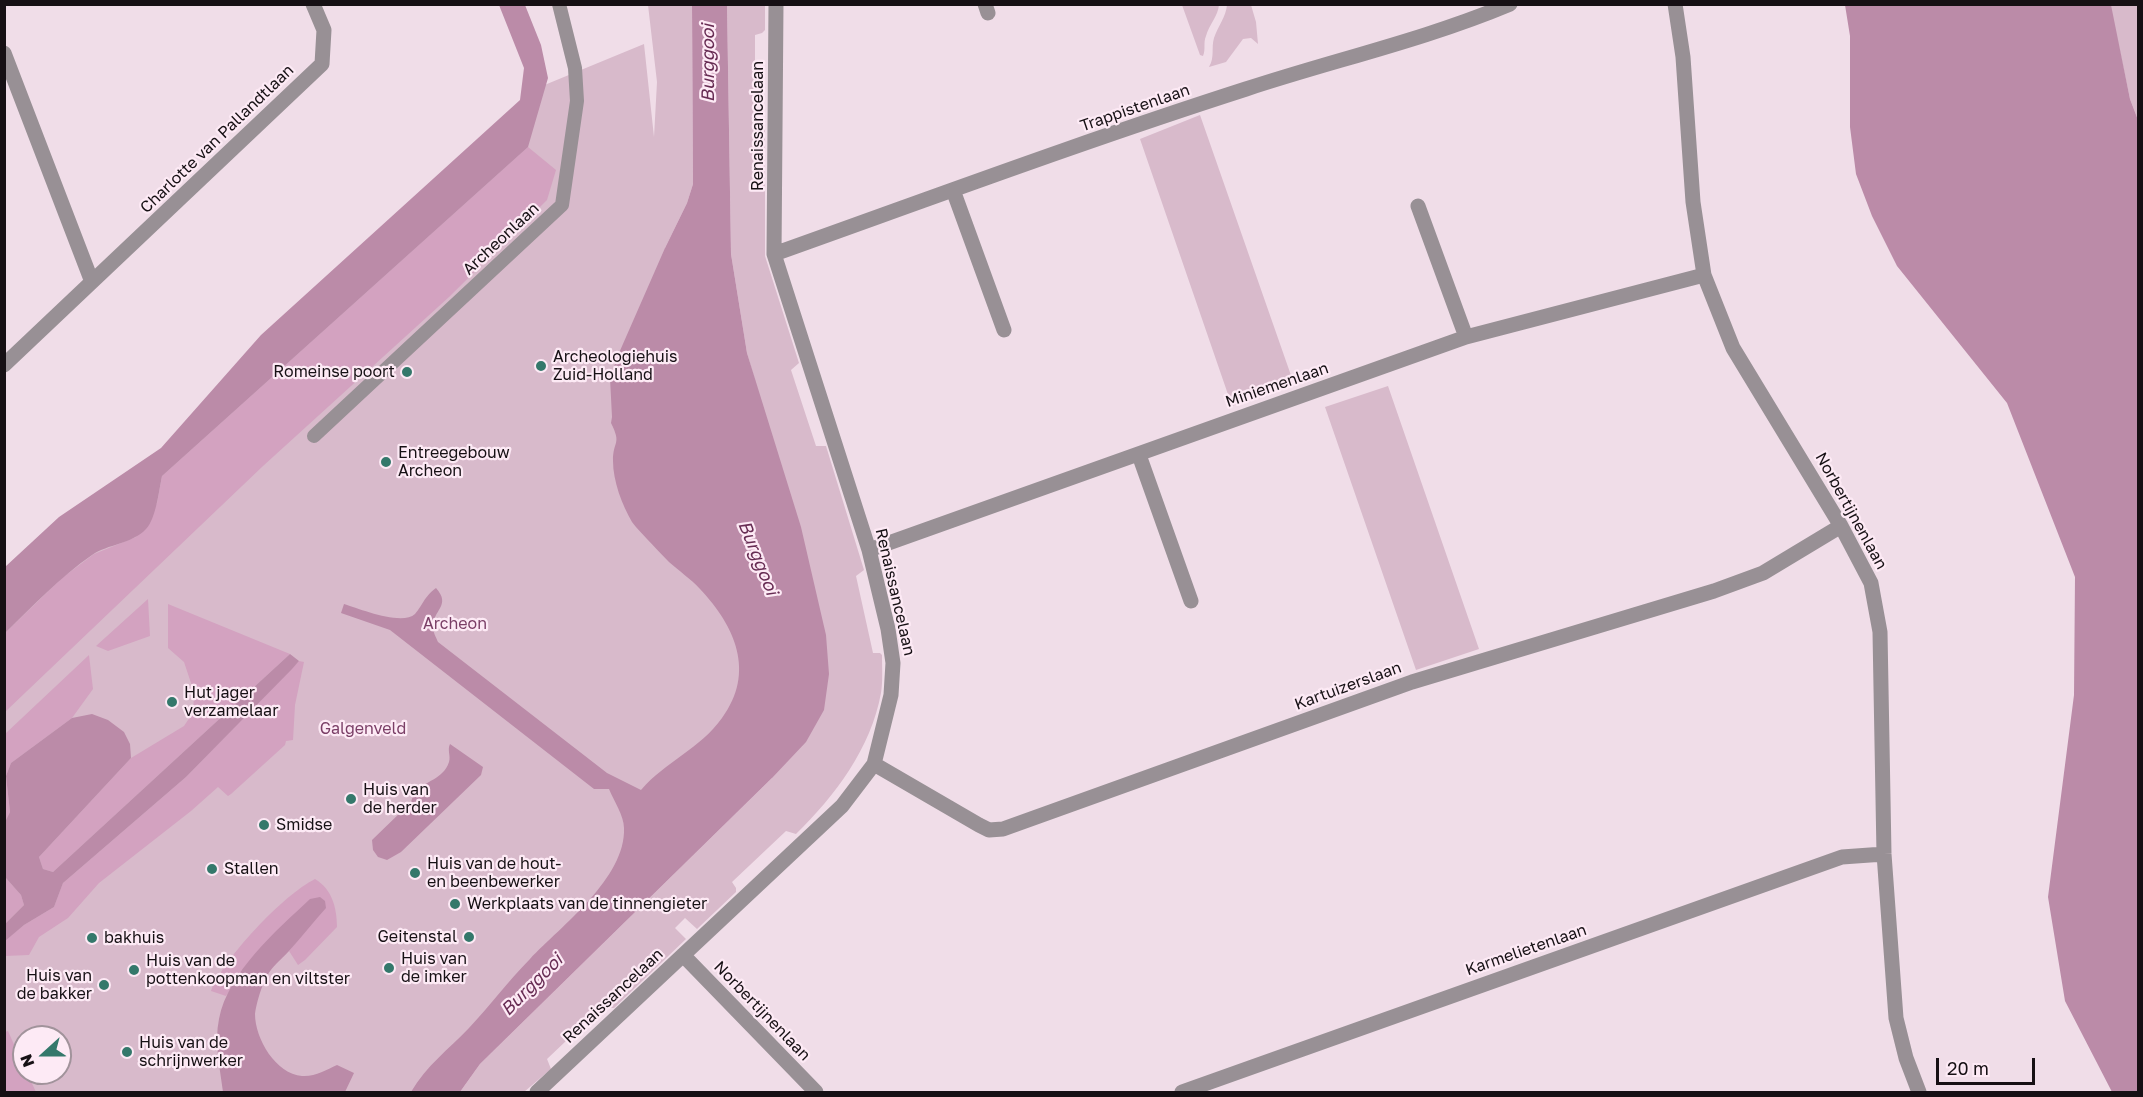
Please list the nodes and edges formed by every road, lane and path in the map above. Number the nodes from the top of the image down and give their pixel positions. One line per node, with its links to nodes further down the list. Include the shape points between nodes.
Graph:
1 (313, 4): 11 (street, Charlotte van Pallandtlaan, via 324,30 322,64)
2 (559, 4): 15 (lane, Archeonlaan, via 575,68 577,101 562,206)
3 (777, 4): 9 (street, Renaissancelaan)
4 (1510, 4): 7 (street, Trappistenlaan, via 1428,35 1247,88)
5 (1675, 4): 10 (street, Norbertijnenlaan, via 1683,57 1693,202)
6 (4, 53): 11 (street)
7 (953, 190): 9 (street, Trappistenlaan); 12 (street)
8 (1418, 206): 13 (street)
9 (774, 254): 18 (street, Renaissancelaan)
10 (1704, 275): 13 (street, Miniemenlaan); 17 (street, Norbertijnenlaan, via 1733,348)
11 (92, 282): 14 (street, Charlotte van Pallandtlaan)
12 (1004, 330)
13 (1466, 337): 16 (street, Miniemenlaan)
14 (4, 365)
15 (314, 436)
16 (1138, 454): 18 (street, Miniemenlaan); 19 (street)
17 (1841, 526): 20 (street, Kartuizerslaan, via 1763,573 1714,591 1412,682 1003,829 990,830 979,825); 21 (street, Norbertijnenlaan, via 1871,583 1880,632)
18 (869, 550): 20 (street, Renaissancelaan, via 893,663 891,695)
19 (1191, 601)
20 (874, 764): 22 (street, Renaissancelaan, via 842,806)
21 (1884, 854): 25 (street, Karmelietenlaan, via 1842,857); 26 (street, Norbertijnenlaan, via 1896,1018)
22 (682, 956): 23 (street, Renaissancelaan); 24 (street, Norbertijnenlaan)
23 (537, 1092)
24 (816, 1092)
25 (1182, 1092)
26 (1919, 1092)

